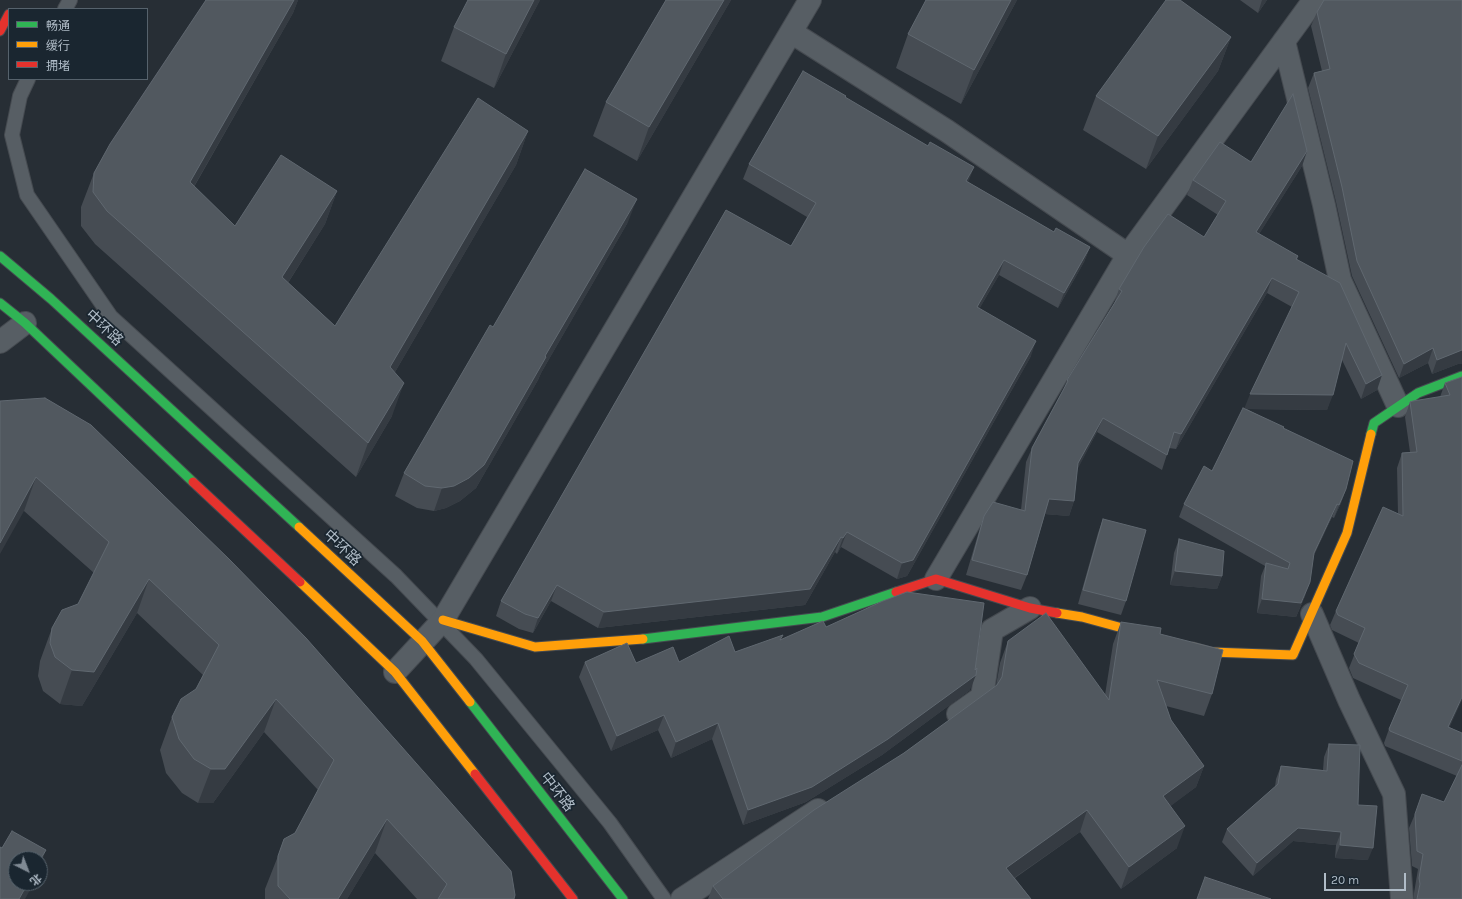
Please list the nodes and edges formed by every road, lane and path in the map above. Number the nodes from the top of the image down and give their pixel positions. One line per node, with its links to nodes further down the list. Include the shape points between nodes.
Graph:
1 (810, 0): 5 (street)
2 (1314, 0): 6 (street)
3 (8, 16): 4 (street)
4 (0, 31)
5 (790, 32): 8 (street, via 947,131); 18 (street)
6 (1284, 41): 8 (street); 14 (street, via 1340,280)
7 (28, 80): 18 (lane, via 20,96 12,135 27,195 111,316)
8 (1128, 255): 15 (street)
9 (0, 256): 20 (street, 中环路, via 51,299)
10 (0, 303): 11 (street)
11 (25, 323): 12 (street); 22 (street)
12 (0, 342)
13 (1462, 376): 14 (street, via 1418,393)
14 (1398, 406): 17 (street, via 1374,423 1347,533)
15 (936, 579): 16 (street); 18 (street, via 822,617 634,640 535,647)
16 (1030, 608): 19 (street, via 1082,617); 23 (street, via 992,630 982,697)
17 (1312, 614): 21 (street, via 1293,655 1211,652); 29 (street, via 1394,794)
18 (442, 621): 20 (street); 27 (lane, via 610,823)
19 (1158, 638)
20 (422, 641): 22 (street); 26 (street, 中环路)
21 (1181, 644)
22 (395, 672): 25 (street)
23 (945, 724)
24 (832, 801): 28 (street)
25 (573, 899)
26 (623, 899)
27 (664, 899)
28 (682, 899)
29 (1402, 899)

